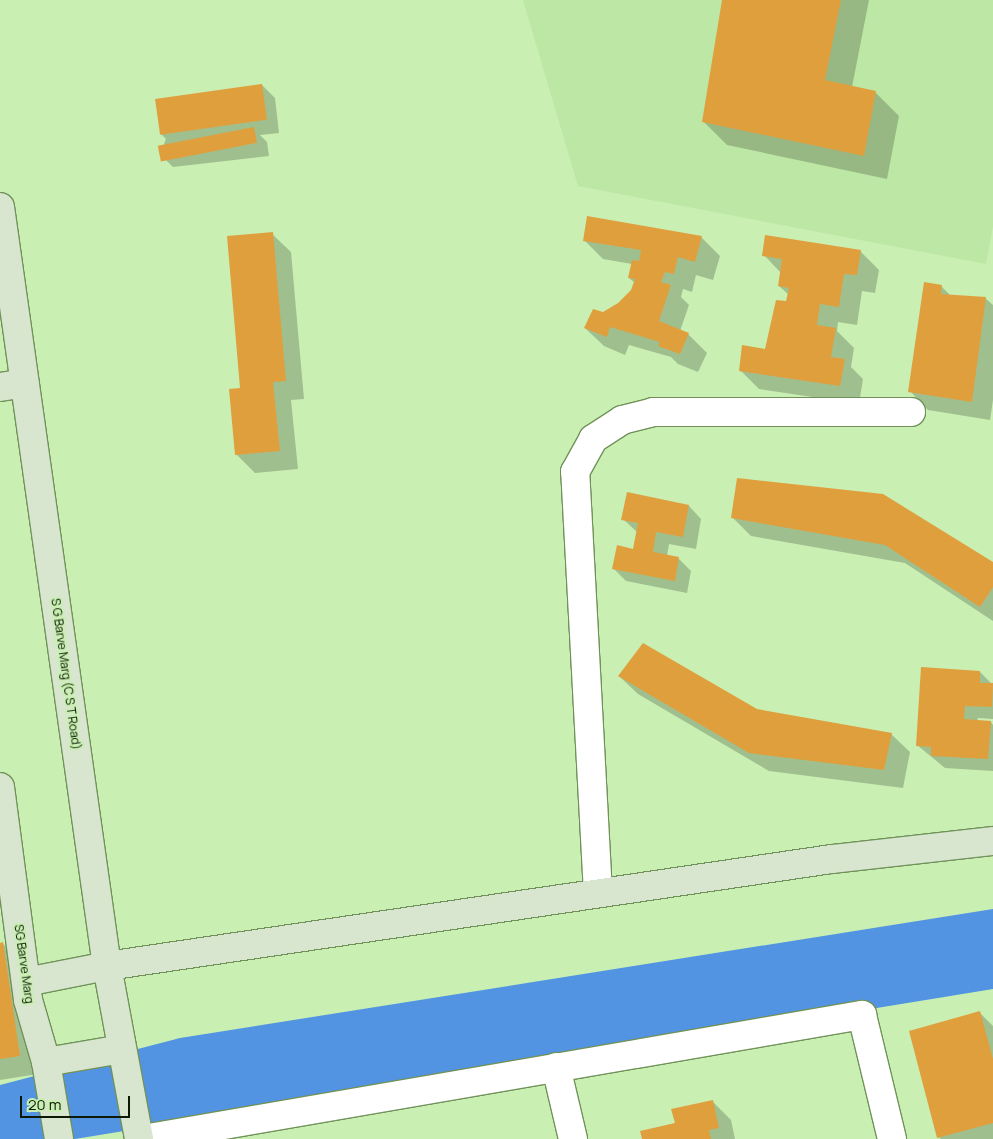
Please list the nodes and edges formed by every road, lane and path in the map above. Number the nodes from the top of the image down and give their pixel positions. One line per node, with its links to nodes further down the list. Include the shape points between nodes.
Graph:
1 (0, 207): 2 (main road, S G Barve Marg (C S T Road))
2 (12, 385): 7 (main road, S G Barve Marg (C S T Road))
3 (911, 412): 6 (street, via 653,412 622,420 593,438 575,472)
4 (0, 787): 8 (main road, SG Barve Marg)
5 (993, 841): 6 (main road, via 832,859)
6 (598, 893): 7 (main road)
7 (108, 972): 8 (main road); 9 (main road, S G Barve Marg (C S T Road))
8 (27, 991): 10 (main road, SG Barve Marg)
9 (122, 1049): 10 (main road); 12 (main road, S G Barve Marg (C S T Road))
10 (46, 1062): 13 (main road, SG Barve Marg)
11 (556, 1067): 12 (street); 14 (street); 15 (street, via 862,1015)
12 (140, 1136)
13 (59, 1139)
14 (573, 1139)
15 (892, 1139)

